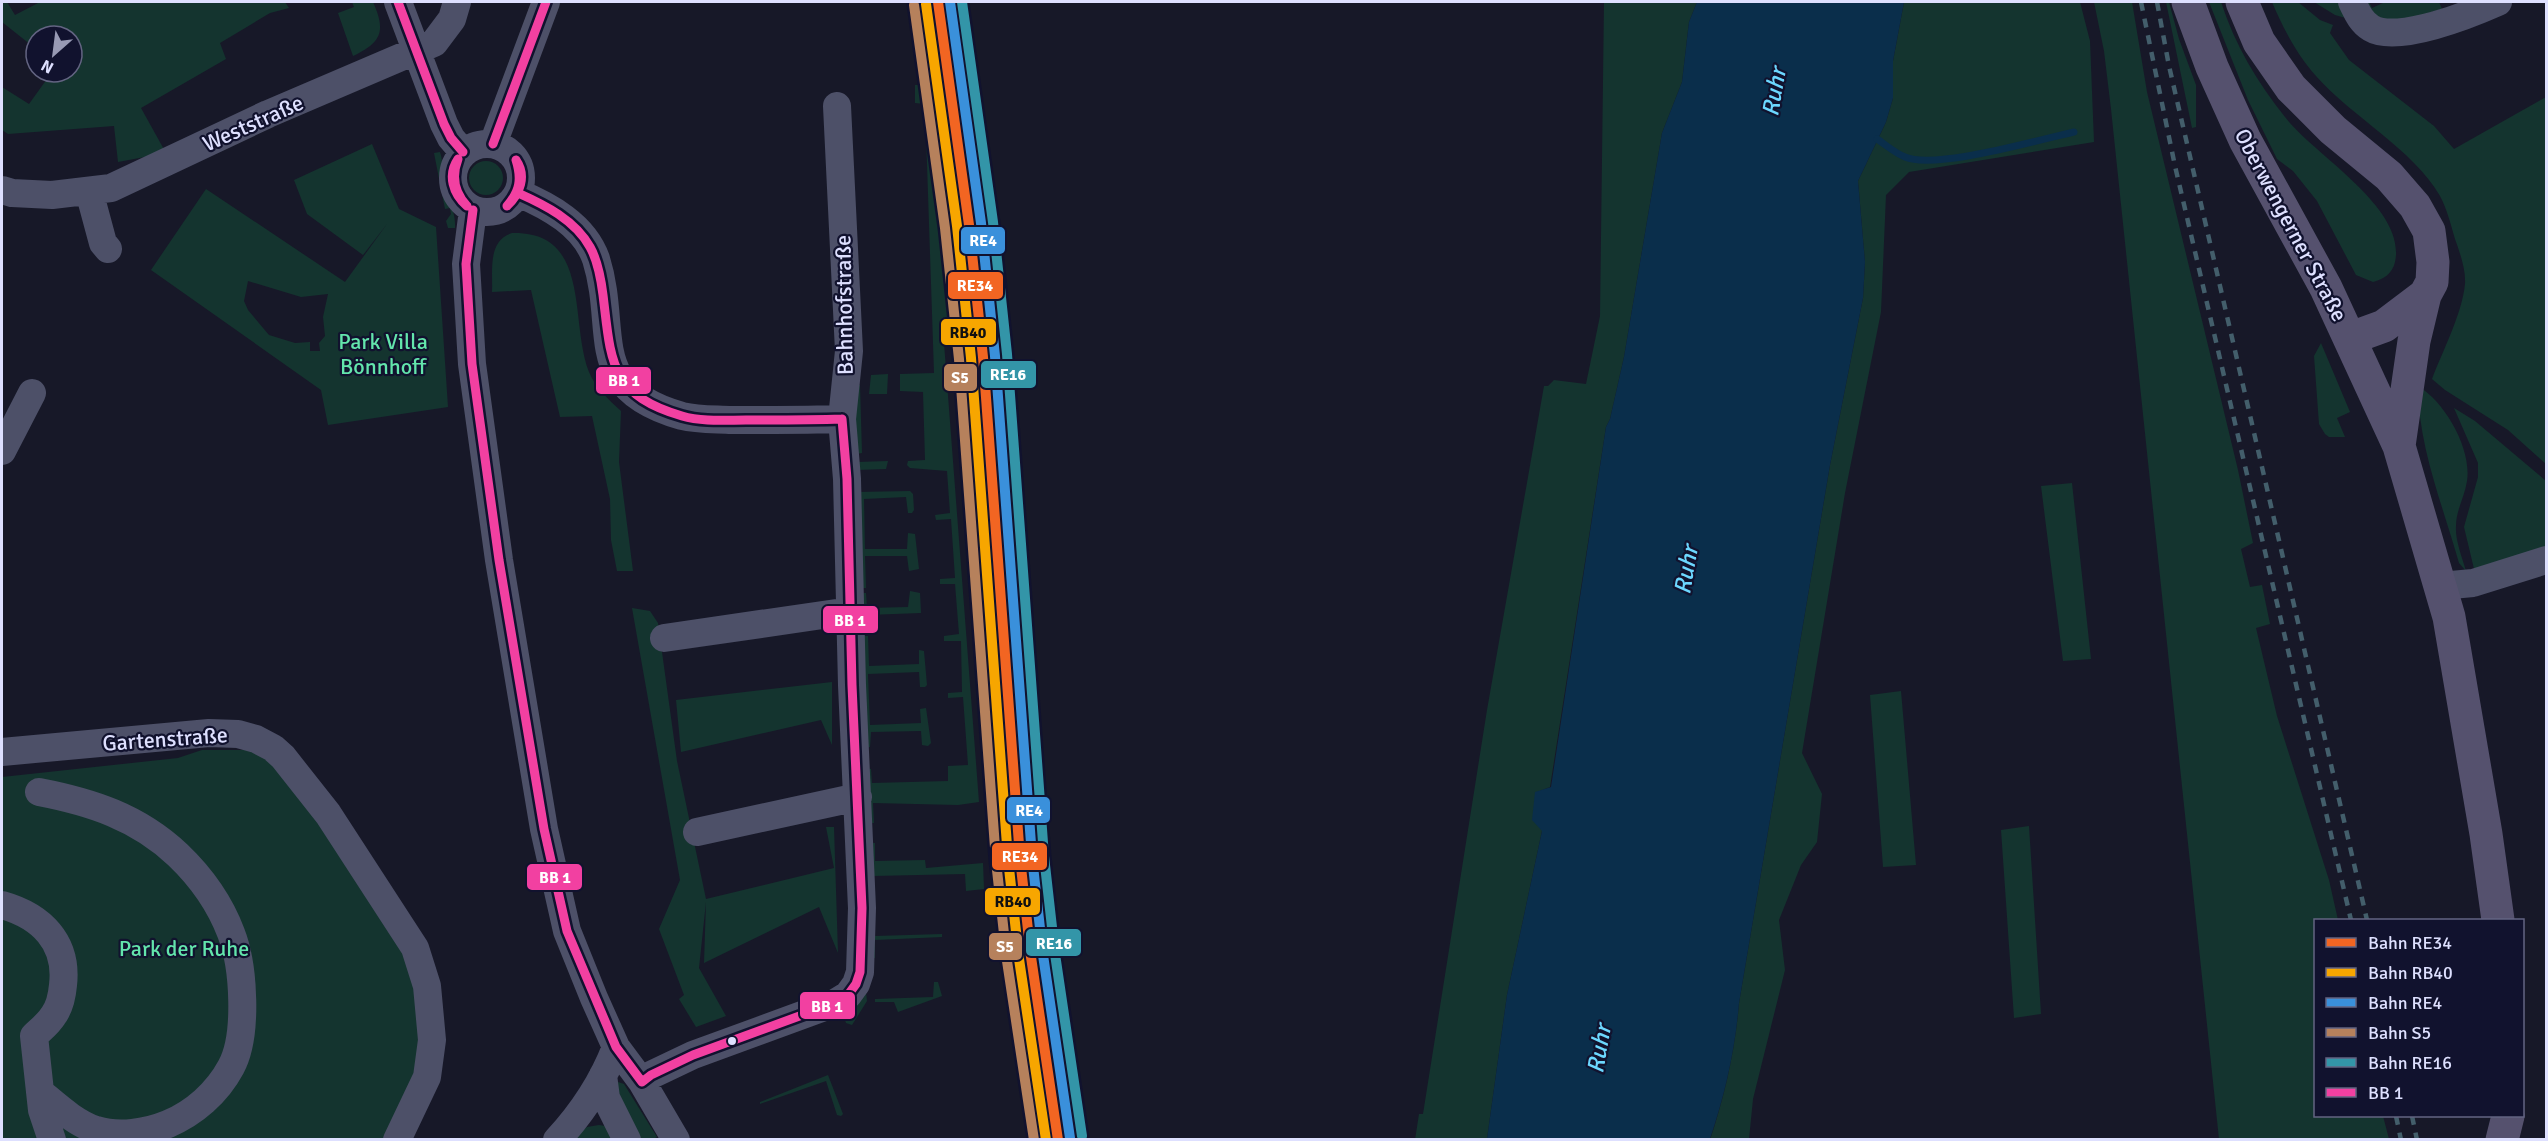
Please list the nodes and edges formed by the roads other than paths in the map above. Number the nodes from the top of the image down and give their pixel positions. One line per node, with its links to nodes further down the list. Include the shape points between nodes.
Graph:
1 (398, 2): 8 (street)
2 (457, 2): 8 (street, Weststraße, via 446,29 434,43)
3 (546, 2): 10 (street)
4 (2188, 2): 18 (main road, Oberwengerner Straße, via 2245,140)
5 (2242, 2): 17 (main road, via 2259,42 2291,88 2333,130 2389,176 2415,206 2429,231 2433,262 2432,282)
6 (2352, 2): 7 (street, via 2363,22 2373,30 2408,33)
7 (2498, 2)
8 (416, 52): 11 (street, via 444,124); 13 (street, Weststraße, via 275,111 111,188)
9 (837, 114): 20 (street, Bahnhofstraße, via 849,351)
10 (493, 144): 11 (street); 14 (street, via 516,159 521,172)
11 (463, 152): 15 (street, via 455,163 452,178 461,201)
12 (2, 190): 13 (street, Weststraße, via 52,195)
13 (89, 191): 16 (street)
14 (518, 193): 15 (street, via 508,206 497,211); 20 (street, via 555,210 584,237 595,258 614,370 648,402 685,417)
15 (473, 210): 33 (street, via 466,264 472,364 501,571 544,829 567,931)
16 (108, 249)
17 (2425, 295): 18 (main road, via 2384,326); 21 (main road)
18 (2351, 338): 21 (main road, Oberwengerner Straße)
19 (32, 393): 22 (street)
20 (842, 419): 25 (street, Bahnhofstraße)
21 (2399, 446): 24 (main road, Oberwengerner Straße)
22 (2, 451)
23 (2547, 560): 24 (street, via 2473,583)
24 (2440, 586): 32 (main road, Oberwengerner Straße, via 2449,617)
25 (850, 611): 26 (street); 29 (street, Bahnhofstraße)
26 (664, 638)
27 (2, 752): 40 (street, Gartenstraße, via 209,733 256,739 283,757 328,814 415,948 427,986 432,1040 427,1077)
28 (39, 792): 36 (street, via 85,802 136,822 179,856 210,892 222,913 237,952 243,996 232,1065 207,1098 177,1120 155,1130 134,1133 96,1130)
29 (858, 797): 30 (street); 35 (street, Bahnhofstraße, via 860,972 848,995 693,1055)
30 (698, 832)
31 (2, 905): 36 (street, via 27,915 43,927 64,960 59,1006 34,1036)
32 (2498, 919)
33 (616, 1047): 34 (street); 35 (street)
34 (603, 1075): 38 (street, via 606,1098); 41 (street, via 573,1123)
35 (642, 1082): 42 (street)
36 (40, 1092): 39 (street)
37 (2508, 1117): 43 (main road)
38 (627, 1139)
39 (51, 1140)
40 (397, 1140)
41 (557, 1140)
42 (676, 1140)
43 (2502, 1140)

